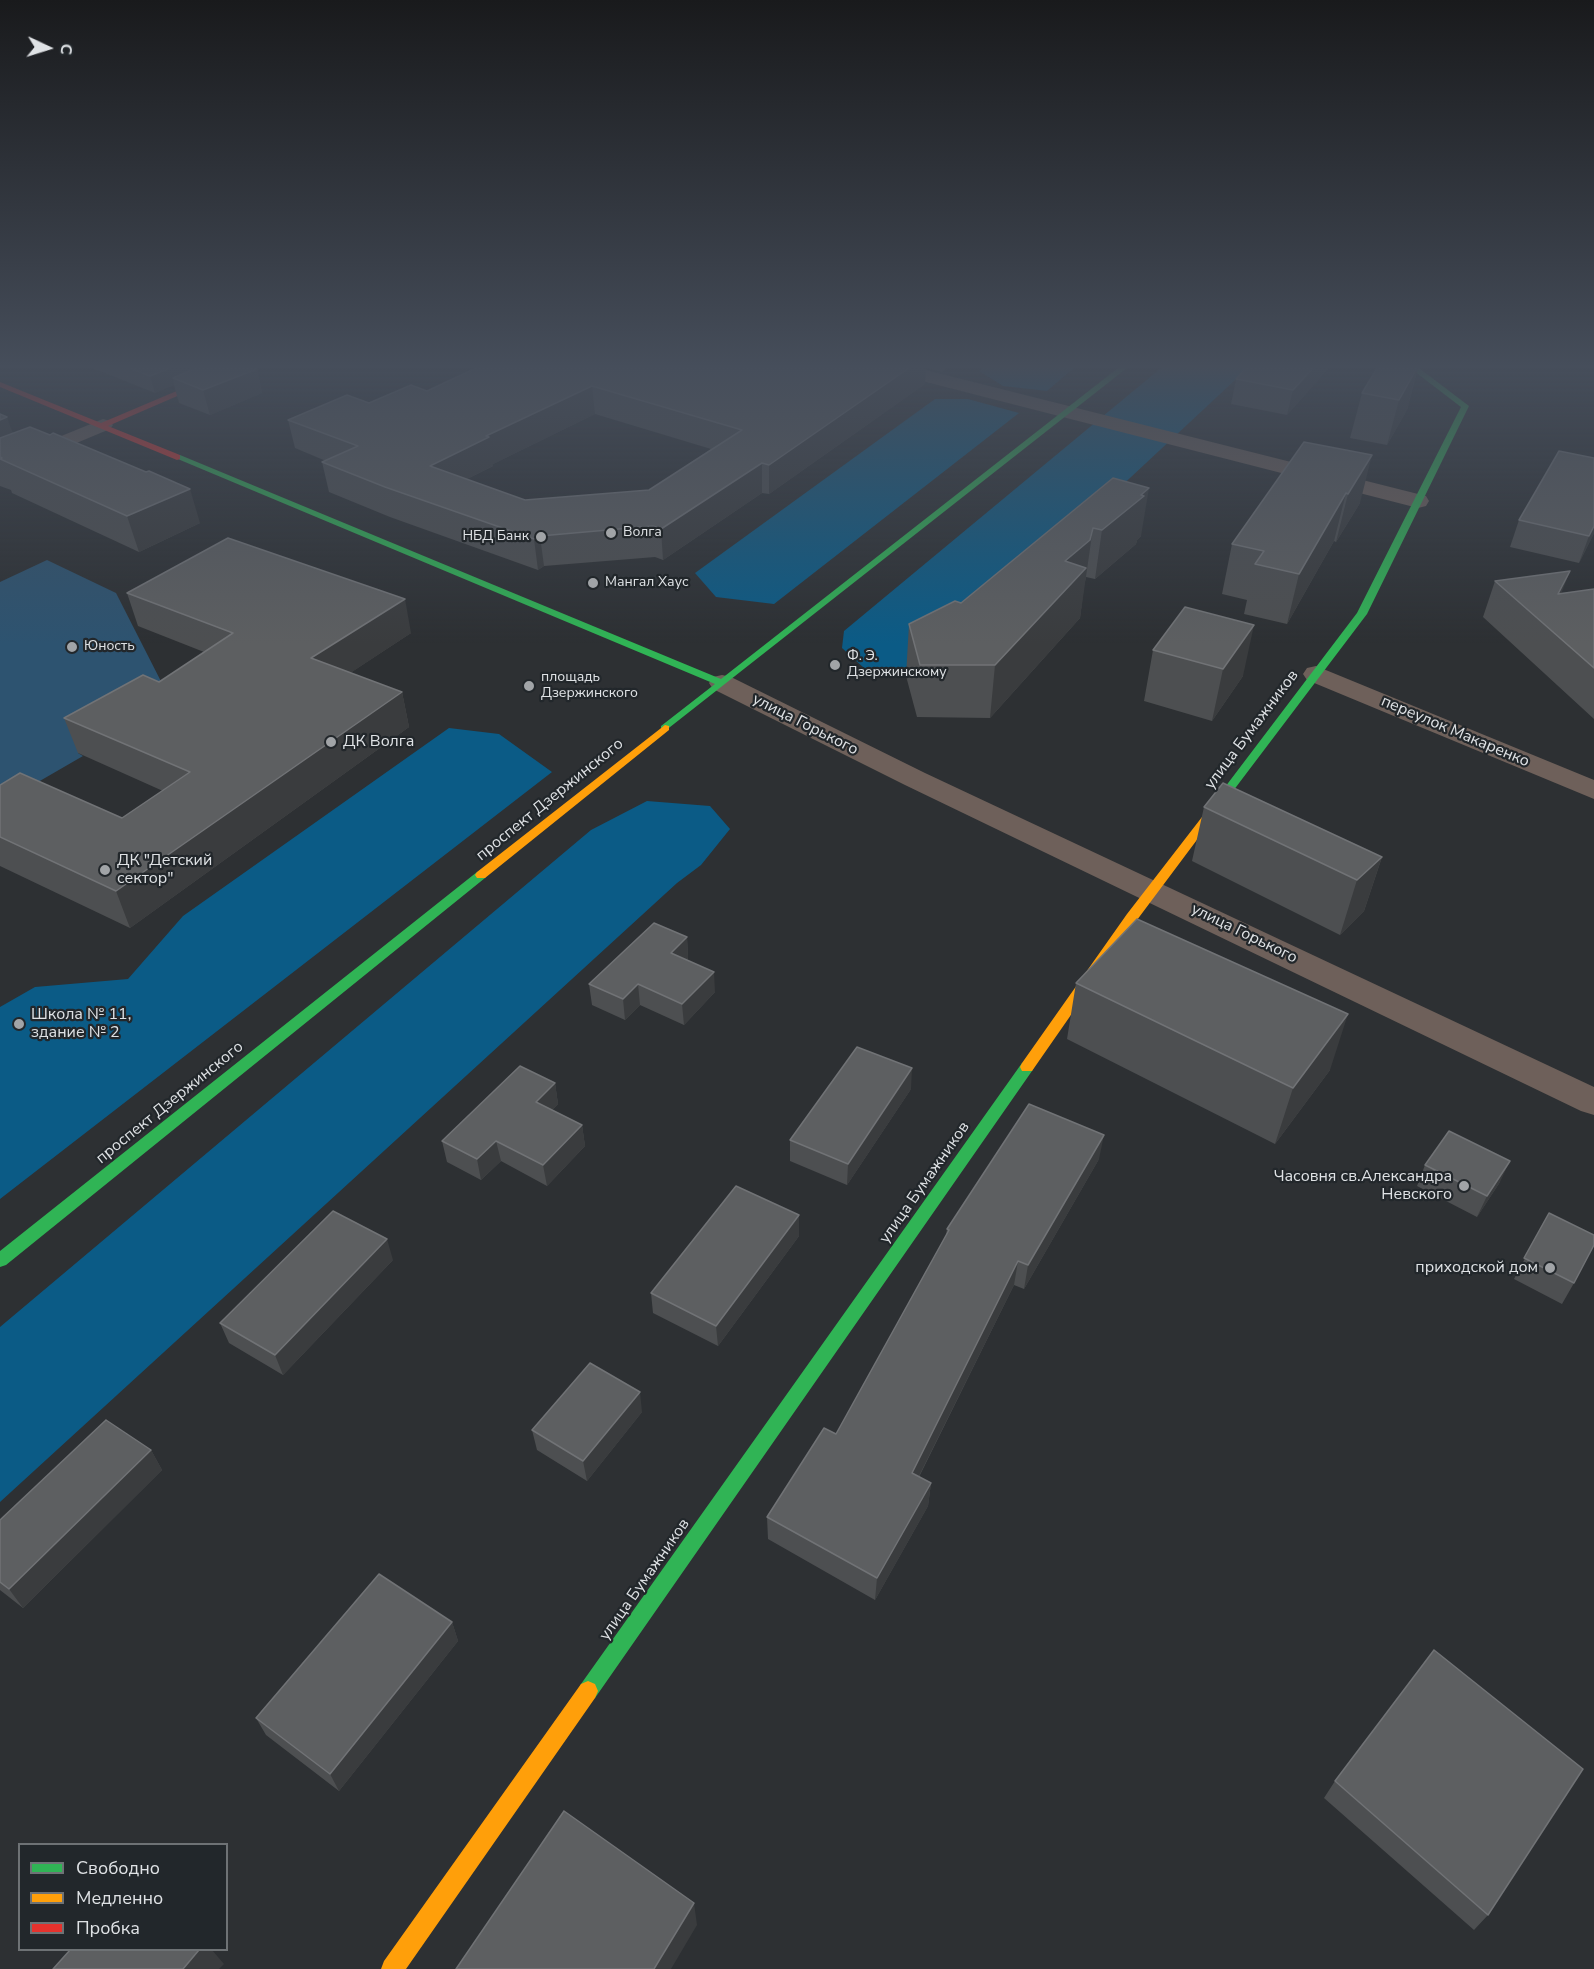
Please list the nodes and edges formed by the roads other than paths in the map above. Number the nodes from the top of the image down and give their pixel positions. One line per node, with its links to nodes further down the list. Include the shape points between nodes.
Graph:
1 (21, 460): 6 (street)
2 (187, 460): 9 (street, улица Горького)
3 (1006, 460): 9 (street, проспект Дзержинского)
4 (1256, 460): 7 (street)
5 (1438, 460): 7 (street, улица Бумажников)
6 (0, 469)
7 (1418, 501): 8 (street, улица Бумажников, via 1362,614)
8 (1316, 674): 10 (street, переулок Макаренко); 11 (street, улица Бумажников)
9 (722, 683): 11 (street, улица Горького); 13 (street, проспект Дзержинского)
10 (1594, 790)
11 (1152, 890): 12 (street, улица Горького); 14 (street, улица Бумажников)
12 (1594, 1102)
13 (0, 1260)
14 (392, 1969)

